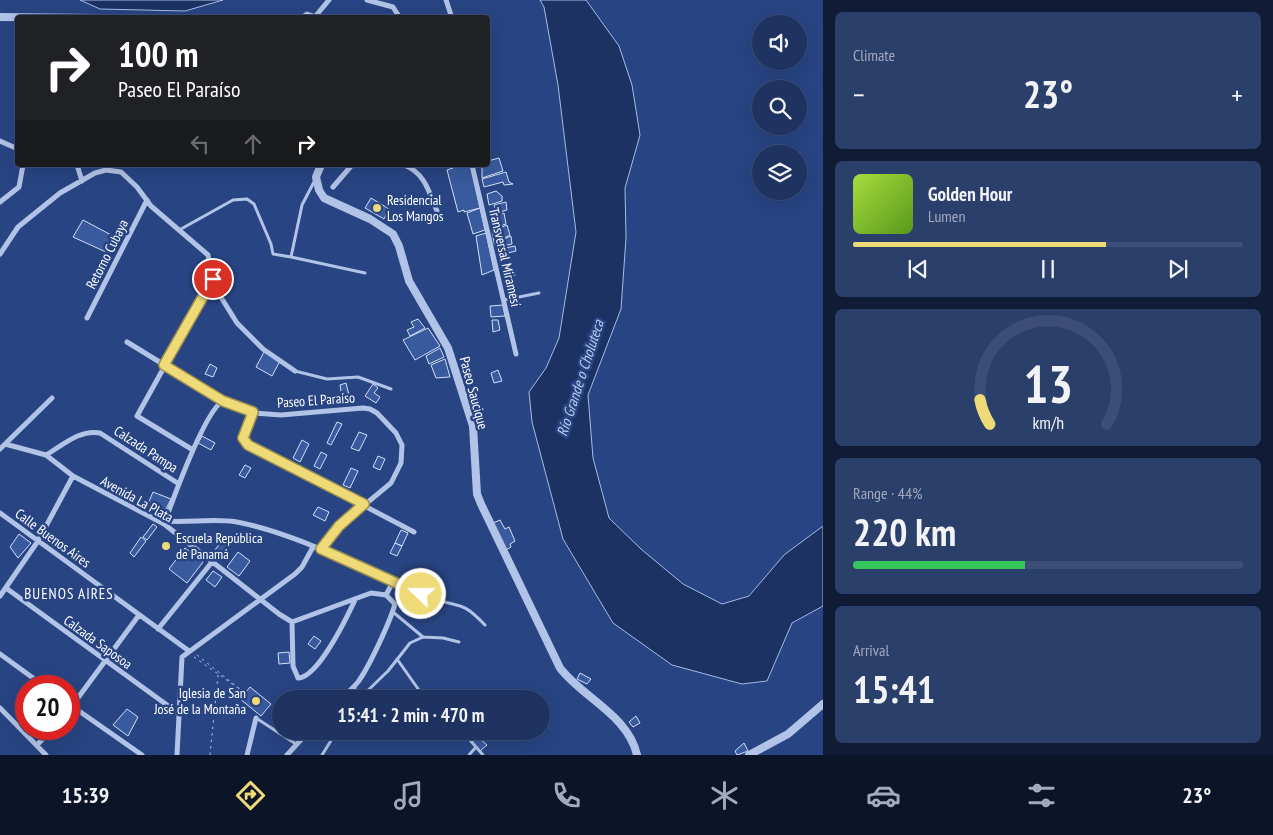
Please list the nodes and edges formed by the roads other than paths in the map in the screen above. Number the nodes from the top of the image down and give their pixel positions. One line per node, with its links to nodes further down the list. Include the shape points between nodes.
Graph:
1 (329, 0): 4 (street)
2 (367, 0): 5 (street, via 393,7)
3 (446, 0): 6 (street)
4 (316, 15)
5 (398, 15)
6 (451, 15)
7 (0, 17): 8 (street)
8 (15, 17)
9 (0, 141): 10 (street)
10 (15, 148)
11 (22, 167): 21 (street, via 19,187)
12 (78, 167): 18 (street)
13 (320, 167): 17 (street)
14 (350, 167): 19 (street)
15 (409, 167): 22 (street, via 423,178)
16 (472, 167): 29 (street, Transversal Miramesí)
17 (316, 177): 25 (lane, via 302,205); 97 (street, Paseo Saucique, via 324,198 370,219 393,234 409,281 452,358 473,426 476,494 560,668 618,723 634,744)
18 (82, 181): 20 (street, via 100,172 121,172); 24 (street, via 60,193 18,227)
19 (333, 187)
20 (147, 200): 23 (street); 30 (street, Retorno Cubaya)
21 (0, 202)
22 (437, 212)
23 (180, 229): 25 (lane, via 233,200 247,199 254,204 274,254); 27 (street, via 208,255)
24 (0, 254)
25 (291, 257): 26 (lane)
26 (365, 273)
27 (213, 279): 33 (street); 34 (street, via 227,309 248,337)
28 (539, 293): 29 (lane)
29 (504, 300): 32 (street, Transversal Miramesí)
30 (87, 318)
31 (127, 342): 33 (street, Paseo El Paraíso)
32 (516, 354)
33 (164, 365): 37 (street, Paseo El Paraíso); 41 (street, via 136,416)
34 (296, 371): 35 (lane, via 327,379 358,377)
35 (391, 389)
36 (52, 398): 39 (street)
37 (223, 401): 38 (street, Paseo El Paraíso); 41 (street, via 216,407)
38 (253, 412): 45 (street, via 243,436 245,443); 45 (street, Paseo El Paraíso, via 281,415 363,408 377,414 399,439 402,463 391,482)
39 (4, 444): 40 (street); 42 (street, Avenida La Plata)
40 (0, 449)
41 (193, 450): 44 (street)
42 (46, 455): 43 (street, Avenida La Plata); 44 (street, Calzada Pampa, via 81,434 90,431 100,433)
43 (73, 476): 47 (street, Avenida La Plata); 49 (street)
44 (179, 484): 47 (street)
45 (364, 504): 48 (street); 51 (street, Paseo El Paraíso, via 339,526)
46 (0, 514): 49 (street, Calle Buenos Aires)
47 (164, 522): 50 (street, via 236,522 260,527); 52 (street, Avenida La Plata)
48 (414, 532)
49 (38, 541): 54 (street); 60 (street, Calle Buenos Aires)
50 (313, 547): 51 (street); 57 (street, via 299,570)
51 (321, 549): 53 (street)
52 (212, 562): 57 (street, Avenida La Plata); 63 (street)
53 (393, 582): 55 (street); 62 (lane, via 434,599 462,604)
54 (6, 588): 56 (street); 69 (street, Calzada Saposoa)
55 (386, 595): 58 (street, via 371,593); 59 (street, via 395,604)
56 (0, 596)
57 (261, 600): 61 (street, Avenida La Plata); 66 (street)
58 (355, 600): 61 (street); 61 (street, via 326,651 301,679 296,677 293,666)
59 (393, 612): 64 (lane); 71 (street)
60 (139, 615): 63 (street, Calle Buenos Aires); 69 (street)
61 (292, 622)
62 (485, 624)
63 (158, 629): 66 (street, Calle Buenos Aires)
64 (423, 637): 65 (lane); 68 (lane, via 410,643)
65 (459, 642)
66 (189, 651): 79 (street, via 182,657)
67 (0, 654): 70 (street)
68 (397, 660): 74 (lane); 75 (lane)
69 (106, 661): 76 (street); 79 (street, Calzada Saposoa)
70 (29, 675)
71 (357, 683): 72 (street); 73 (lane)
72 (350, 690)
73 (355, 690)
74 (368, 690)
75 (419, 690)
76 (80, 694)
77 (823, 704): 98 (street, via 788,734)
78 (0, 708): 87 (street)
79 (178, 713): 91 (street)
80 (80, 714): 90 (street)
81 (256, 718): 86 (lane); 92 (street)
82 (42, 740): 87 (street)
83 (300, 740): 86 (street)
84 (331, 740): 94 (lane)
85 (469, 740): 88 (lane)
86 (296, 744): 93 (street)
87 (37, 745): 89 (street)
88 (476, 748): 95 (lane); 96 (lane)
89 (46, 755)
90 (142, 755)
91 (178, 755)
92 (246, 755)
93 (287, 755)
94 (322, 755)
95 (469, 755)
96 (483, 755)
97 (637, 755)
98 (749, 755)

